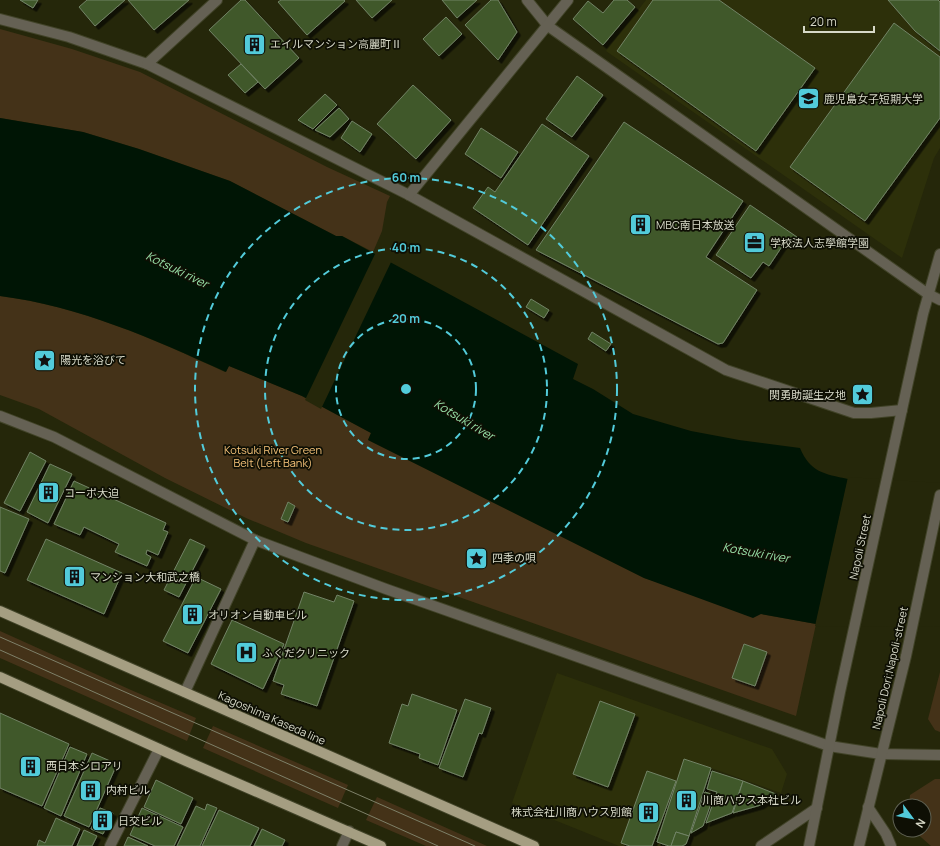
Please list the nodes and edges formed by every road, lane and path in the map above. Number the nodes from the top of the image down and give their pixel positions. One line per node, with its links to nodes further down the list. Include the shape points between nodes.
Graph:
1 (217, 0): 6 (street)
2 (527, 0): 5 (street)
3 (568, 0): 5 (street)
4 (0, 18): 6 (street, via 69,37)
5 (548, 26): 7 (street); 9 (street)
6 (147, 64): 7 (street)
7 (409, 195): 11 (street, via 726,370 854,413)
8 (940, 254): 9 (street, Napoli Street)
9 (928, 294): 10 (street); 11 (street, Napoli Street)
10 (940, 300)
11 (902, 410): 18 (street, Napoli Street)
12 (0, 416): 14 (street, via 54,437)
13 (940, 495): 20 (street, Napoli Dori;Napoli-street, via 906,656)
14 (255, 540): 17 (street); 18 (street, via 393,592)
15 (0, 611): 17 (main road, Kagoshima Kaseda line)
16 (0, 677): 19 (main road)
17 (185, 692): 28 (main road, Kagoshima Kaseda line)
18 (829, 746): 20 (street); 23 (street, Napoli Street)
19 (159, 749): 24 (main road); 25 (street)
20 (881, 754): 21 (street); 22 (street, Napoli Dori;Napoli-street)
21 (940, 755)
22 (868, 807): 31 (street, Napoli Dori;Napoli-street); 32 (street)
23 (817, 808): 29 (street); 30 (street, Napoli Street)
24 (349, 831): 26 (street); 27 (main road)
25 (110, 846)
26 (342, 846)
27 (381, 846)
28 (534, 846)
29 (761, 846)
30 (809, 846)
31 (859, 846)
32 (891, 846)

